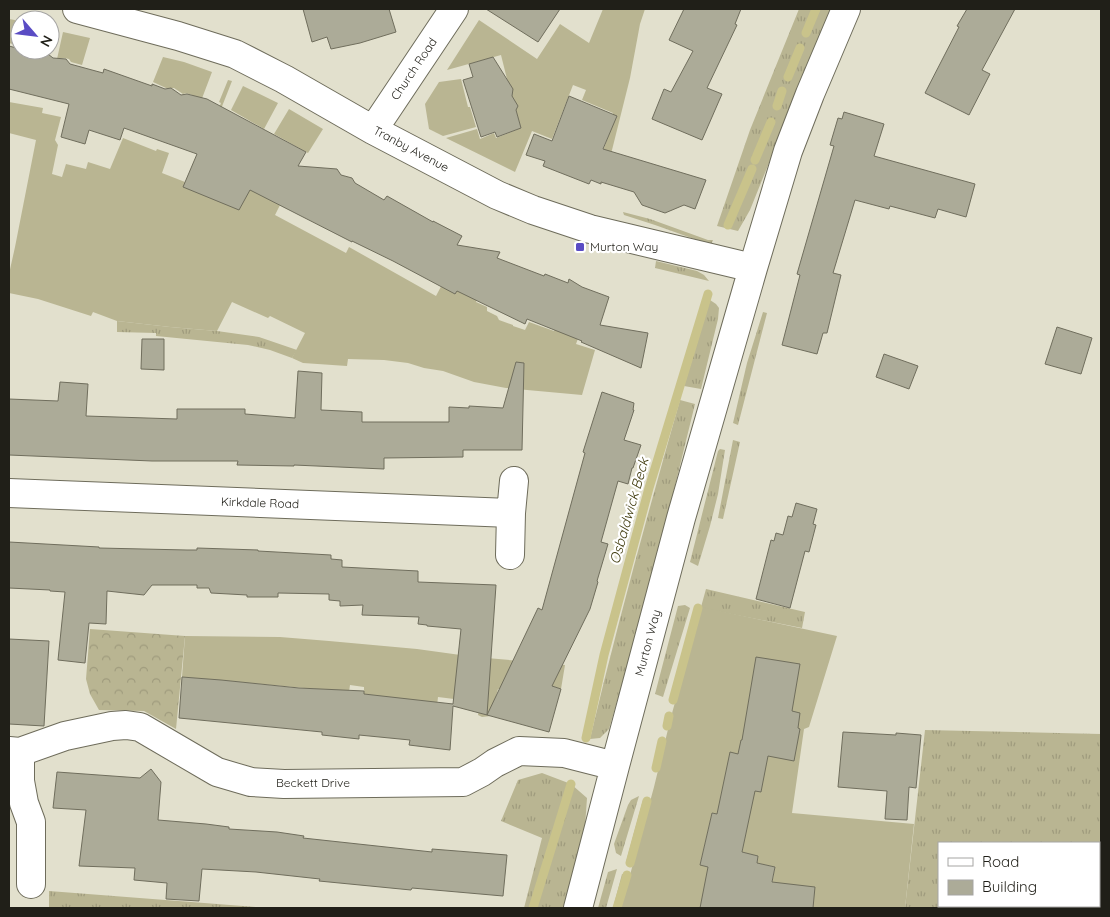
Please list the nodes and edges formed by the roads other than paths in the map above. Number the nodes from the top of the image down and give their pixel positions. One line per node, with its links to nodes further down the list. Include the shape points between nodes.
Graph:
1 (77, 9): 4 (street, Tranby Avenue, via 235,54)
2 (454, 9): 4 (street, Church Road)
3 (846, 9): 5 (street, Murton Way)
4 (373, 130): 5 (street, Tranby Avenue, via 497,195 533,210 590,229)
5 (742, 266): 11 (street, Murton Way, via 681,518)
6 (514, 481): 8 (street)
7 (9, 493): 8 (street, Kirkdale Road)
8 (511, 513): 9 (street)
9 (510, 556)
10 (14, 752): 11 (street, Beckett Drive, via 65,736 126,725 140,727 217,772 251,782 463,782 519,751 564,753); 12 (street, Beckett Drive, via 24,804 31,822)
11 (602, 763): 13 (street, Murton Way)
12 (31, 884)
13 (578, 908)

